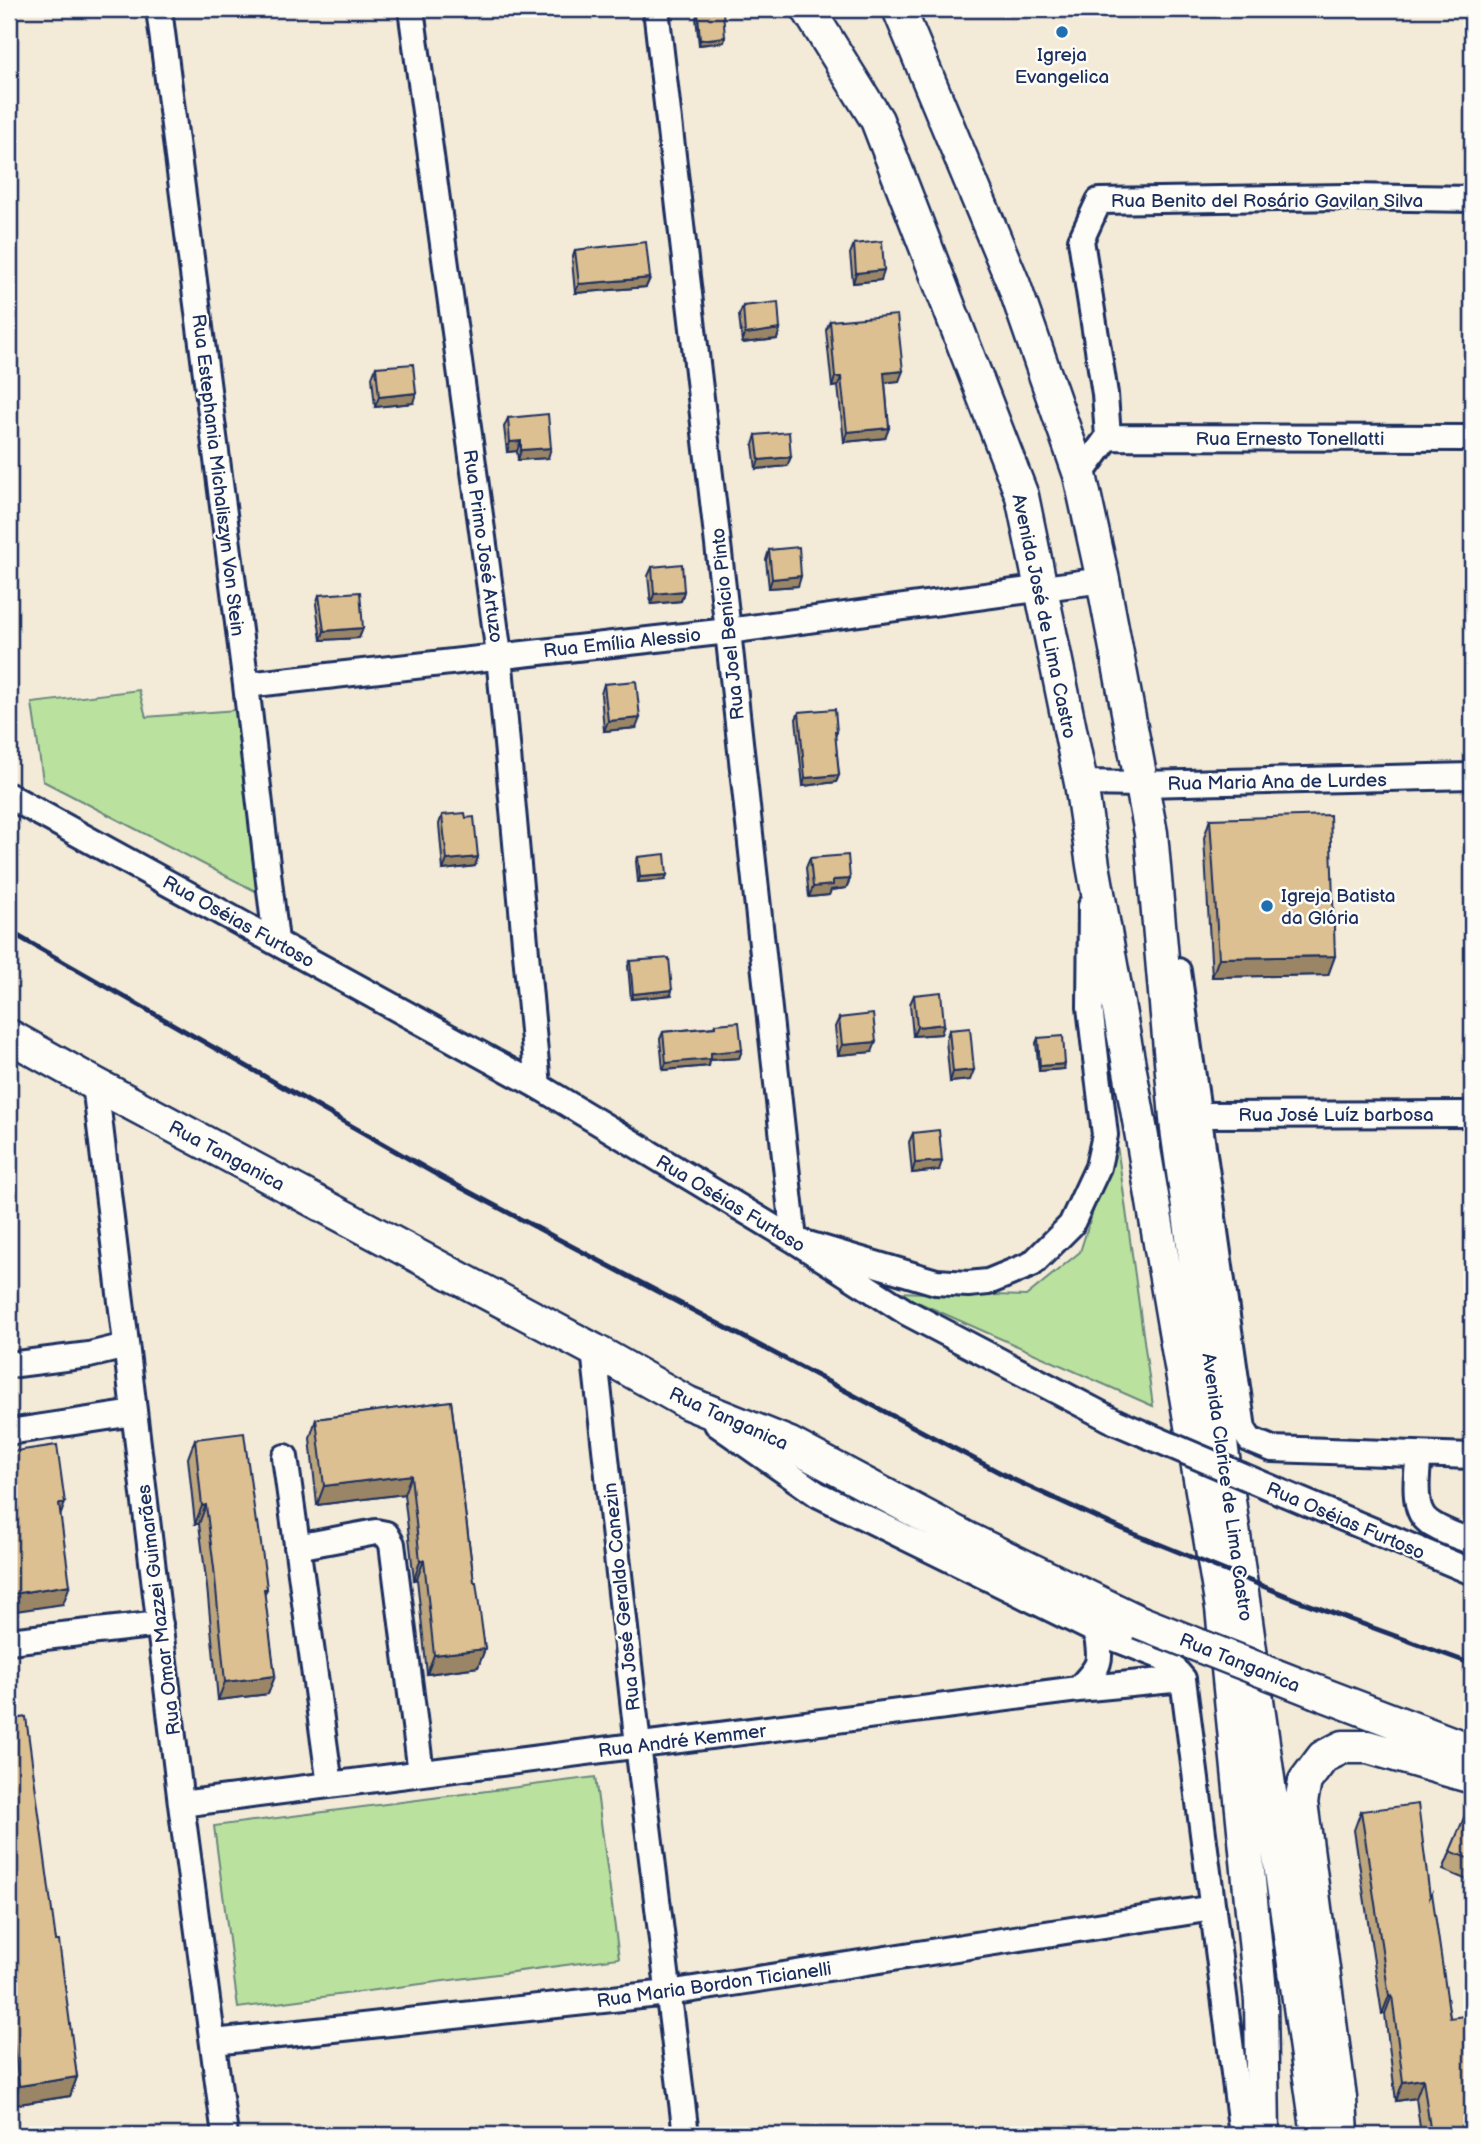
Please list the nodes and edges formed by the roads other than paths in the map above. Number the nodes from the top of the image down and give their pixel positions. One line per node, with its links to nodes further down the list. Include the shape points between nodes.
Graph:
1 (159, 9): 14 (street, Rua Estephania Michaliszyn Von Stein)
2 (411, 9): 13 (street, Rua Primo José Artuzo)
3 (656, 9): 12 (street, Rua Joel Benício Pinto)
4 (808, 9): 11 (street, Avenida José de Lima Castro, via 877,120 1021,496)
5 (899, 9): 9 (street, via 1014,285)
6 (1472, 199): 7 (street, Rua Benito del Rosário Gavilan Silva, via 1099,201 1081,240)
7 (1108, 437): 8 (street, Rua Ernesto Tonellatti); 9 (street)
8 (1472, 439)
9 (1080, 475): 10 (street)
10 (1102, 580): 11 (street, Rua Emília Alessio); 17 (street)
11 (1040, 590): 12 (street, Rua Emília Alessio); 16 (street, Avenida José de Lima Castro)
12 (728, 631): 13 (street, Rua Emília Alessio); 27 (street, Rua Joel Benício Pinto)
13 (499, 655): 14 (street, Rua Emília Alessio); 23 (street, Rua Primo José Artuzo)
14 (246, 685): 20 (street, Rua Estephania Michaliszyn Von Stein)
15 (1472, 776): 17 (street, Rua Maria Ana de Lurdes)
16 (1081, 783): 17 (street, Rua Maria Ana de Lurdes); 19 (street, Avenida José de Lima Castro)
17 (1142, 784): 25 (street)
18 (9, 796): 20 (street, Rua Oséias Furtoso)
19 (1093, 865): 26 (street, Avenida José de Lima Castro); 27 (street, via 1090,1007 1105,1135 1098,1167 1071,1225 1032,1264 988,1282 968,1284 936,1282)
20 (276, 941): 23 (street, Rua Oséias Furtoso)
21 (9, 1036): 22 (street, Rua Tanganica)
22 (95, 1084): 28 (street, Rua Omar Mazzei Guimarães); 29 (street, Rua Tanganica)
23 (538, 1086): 27 (street, Rua Oséias Furtoso)
24 (1472, 1114): 25 (street, Rua José Luíz barbosa)
25 (1188, 1122): 34 (street, via 1243,1429 1250,1440 1272,1449); 58 (street, Avenida Clarice de Lima Castro)
26 (1142, 1137): 57 (street, Avenida Clarice de Lima Castro, via 1222,1608 1261,2001)
27 (794, 1240): 39 (street, Rua Oséias Furtoso, bridge, via 906,1312 1116,1422)
28 (127, 1346): 30 (street); 32 (street, Rua Omar Mazzei Guimarães)
29 (594, 1349): 31 (street, Rua Tanganica); 45 (street, Rua José Geraldo Canezin)
30 (9, 1365)
31 (688, 1403): 41 (street, via 817,1494); 46 (street, Rua Tanganica, bridge, via 790,1444 970,1540 1139,1622)
32 (134, 1413): 33 (street); 40 (street, Rua Omar Mazzei Guimarães)
33 (9, 1432)
34 (1419, 1455): 35 (street); 37 (street, via 1418,1500 1423,1516 1440,1529)
35 (1472, 1456)
36 (285, 1457): 38 (street)
37 (1472, 1542)
38 (297, 1546): 47 (street, via 376,1532 386,1534 392,1544); 49 (street)
39 (1472, 1572)
40 (160, 1624): 42 (street); 50 (street, Rua Omar Mazzei Guimarães)
41 (1096, 1631): 43 (street, via 1165,1658); 44 (street, via 1097,1669)
42 (9, 1641)
43 (1182, 1679): 44 (street, Rua André Kemmer); 51 (street)
44 (1078, 1689): 45 (street, Rua André Kemmer)
45 (638, 1745): 47 (street, Rua André Kemmer); 52 (street, Rua José Geraldo Canezin)
46 (1472, 1751)
47 (421, 1773): 49 (street, Rua André Kemmer)
48 (1472, 1777): 59 (street, via 1368,1747 1343,1747 1323,1757 1305,1781 1301,1802)
49 (330, 1785): 50 (street, Rua André Kemmer)
50 (181, 1804): 53 (street, Rua Omar Mazzei Guimarães)
51 (1213, 1908): 52 (street, Rua Maria Bordon Ticianelli); 56 (street)
52 (668, 1993): 53 (street, Rua Maria Bordon Ticianelli); 55 (street, Rua José Geraldo Canezin)
53 (214, 2042): 54 (street, Rua Omar Mazzei Guimarães)
54 (225, 2135)
55 (686, 2135)
56 (1242, 2135)
57 (1263, 2135)
58 (1318, 2135)
59 (1342, 2135)

